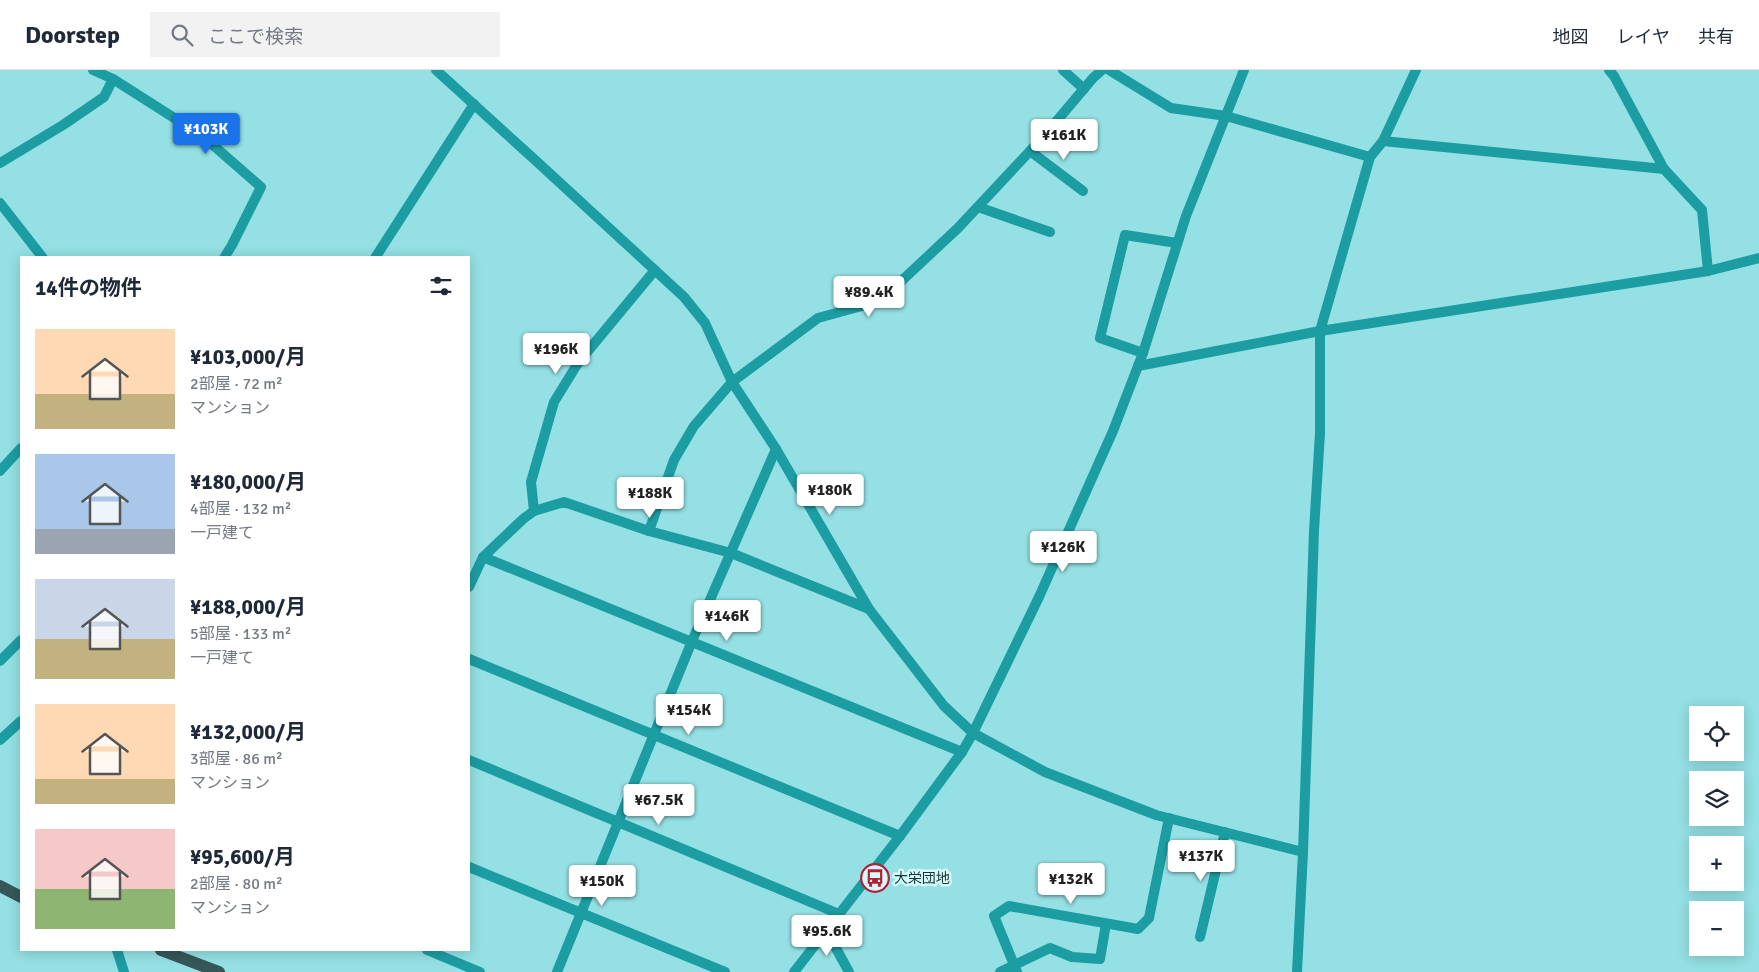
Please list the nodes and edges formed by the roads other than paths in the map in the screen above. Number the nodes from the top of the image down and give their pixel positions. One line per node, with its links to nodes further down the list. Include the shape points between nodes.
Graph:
1 (93, 70): 9 (street)
2 (1063, 70): 10 (street)
3 (1102, 70): 10 (street)
4 (1110, 70): 12 (street, via 1171,108)
5 (1244, 70): 12 (street)
6 (1416, 70): 13 (street)
7 (1609, 70): 17 (street)
8 (443, 72): 11 (street)
9 (113, 80): 16 (street, via 104,97); 24 (street, via 214,146 261,187)
10 (1084, 89): 14 (street)
11 (474, 104): 25 (street); 27 (street)
12 (1226, 116): 15 (street); 22 (street)
13 (1383, 141): 15 (street); 17 (street)
14 (1030, 151): 18 (street); 20 (street)
15 (1370, 157): 29 (street)
16 (0, 163)
17 (1664, 169): 28 (street, via 1702,210)
18 (1083, 191)
19 (0, 203): 23 (street)
20 (978, 207): 21 (street); 32 (street, via 880,301 818,318)
21 (1050, 232)
22 (1177, 243): 30 (street); 30 (street, via 1125,235 1100,338)
23 (41, 256)
24 (228, 256)
25 (376, 256)
26 (1759, 258): 28 (street)
27 (655, 270): 32 (street, via 684,297 705,323); 36 (street, via 578,363 554,402 532,482)
28 (1708, 271): 29 (street)
29 (1320, 330): 31 (street); 56 (street, via 1320,434)
30 (1143, 353): 31 (street)
31 (1138, 366): 47 (street, via 1113,431 1039,597)
32 (732, 382): 34 (street); 37 (street, via 694,426 674,460)
33 (20, 449): 35 (street)
34 (776, 449): 38 (street); 41 (street)
35 (0, 471)
36 (534, 511): 37 (street, via 564,502); 39 (street)
37 (649, 532): 38 (street)
38 (731, 553): 41 (street); 43 (street)
39 (483, 557): 40 (street); 43 (street)
40 (470, 585)
41 (869, 609): 47 (street, via 944,706)
42 (20, 641): 45 (street)
43 (692, 641): 48 (street); 50 (street)
44 (470, 660): 48 (street)
45 (0, 661)
46 (20, 722): 49 (street)
47 (974, 733): 50 (street); 52 (street, via 1045,772)
48 (654, 735): 53 (street); 55 (street)
49 (0, 740)
50 (962, 752): 55 (street)
51 (470, 760): 53 (street)
52 (1169, 818): 54 (street); 62 (street, via 1148,918 1138,929)
53 (618, 822): 60 (street); 61 (street)
54 (1225, 832): 56 (street); 64 (street)
55 (900, 836): 61 (street)
56 (1303, 852): 77 (street)
57 (470, 866): 60 (street)
58 (0, 886): 59 (main road)
59 (20, 896)
60 (582, 912): 72 (street); 73 (street)
61 (839, 914): 63 (street)
62 (1106, 924): 68 (street, via 1100,959 1072,957 1050,948); 68 (street, via 1010,906 994,916)
63 (826, 930): 74 (street); 75 (street)
64 (1200, 936)
65 (117, 951): 69 (street)
66 (164, 951): 70 (main road)
67 (429, 951): 71 (street)
68 (1016, 969): 76 (street)
69 (124, 972)
70 (219, 972)
71 (480, 972)
72 (557, 972)
73 (725, 972)
74 (794, 972)
75 (849, 972)
76 (1000, 972)
77 (1297, 972)

